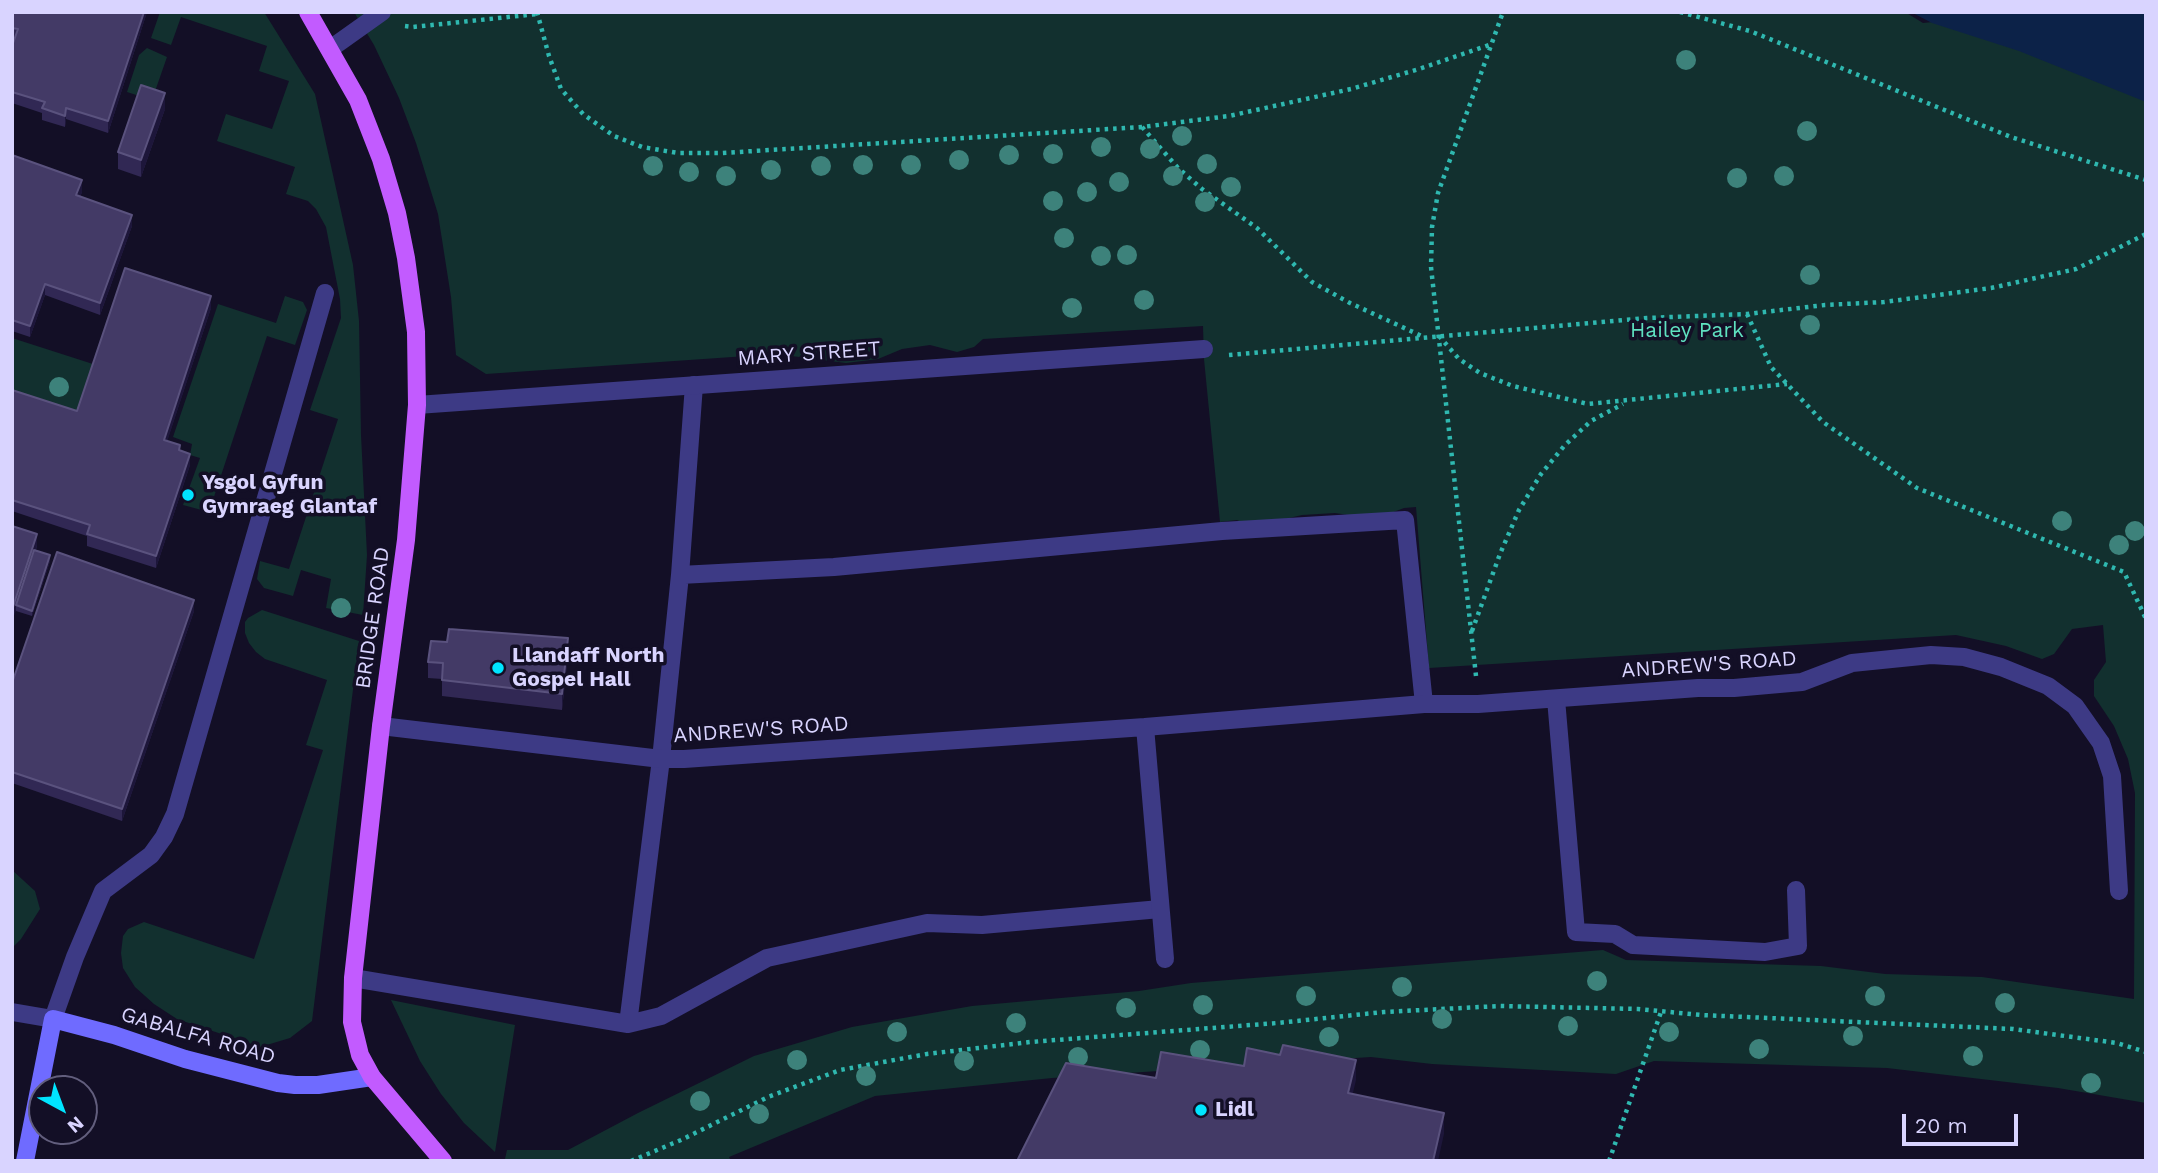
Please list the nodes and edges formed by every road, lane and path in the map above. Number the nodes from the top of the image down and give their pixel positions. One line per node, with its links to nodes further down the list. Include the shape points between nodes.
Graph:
1 (308, 12): 7 (main road, BRIDGE ROAD)
2 (1503, 12): 6 (path)
3 (1681, 12): 9 (path, via 1749,31 2011,137)
4 (537, 13): 5 (path, via 413,27); 8 (path, via 561,89 593,122 642,147 722,153)
5 (378, 16): 7 (street)
6 (1492, 44): 8 (path, via 1351,89 1229,116); 13 (path, via 1438,193 1431,267)
7 (330, 49): 20 (main road, BRIDGE ROAD, via 358,100 397,213 416,332)
8 (1142, 127): 14 (path, via 1178,168 1256,228 1312,282)
9 (2146, 180)
10 (2146, 234): 12 (path, via 2076,269 1991,288)
11 (325, 293): 37 (street, via 175,814 151,855 103,891)
12 (1747, 314): 13 (path); 17 (path, via 1771,367)
13 (1438, 335): 14 (path); 19 (path, via 1459,359 1513,386 1588,404); 23 (path)
14 (1427, 338): 16 (path)
15 (1203, 349): 18 (street, MARY STREET)
16 (1239, 354)
17 (1787, 384): 19 (path); 22 (path, via 1823,422 1917,488 2124,572)
18 (694, 385): 20 (street, MARY STREET); 21 (street)
19 (1627, 401): 23 (path, via 1591,421 1541,474 1509,532)
20 (417, 405): 27 (main road, BRIDGE ROAD, via 406,540)
21 (680, 575): 25 (street, via 834,567 1222,531 1405,520); 29 (street)
22 (2146, 619)
23 (1471, 634): 26 (path)
24 (1556, 699): 26 (street, ANDREW'S ROAD); 30 (street, via 1576,932 1615,934 1633,945 1765,952 1798,946); 31 (street, ANDREW'S ROAD, via 1802,682 1852,663 1889,658 1964,657 2001,667 2048,686 2075,706 2101,743 2112,776)
25 (1424, 704): 26 (street, ANDREW'S ROAD); 28 (street, ANDREW'S ROAD)
26 (1478, 704)
27 (381, 726): 29 (street, ANDREW'S ROAD); 34 (main road, BRIDGE ROAD)
28 (1145, 726): 29 (street, ANDREW'S ROAD); 32 (street)
29 (661, 759): 38 (street)
30 (1796, 890)
31 (2119, 891)
32 (1160, 909): 33 (street); 38 (street, via 982,925 927,923 767,958 661,1016)
33 (1165, 959)
34 (353, 978): 38 (street); 40 (main road, BRIDGE ROAD, via 352,1021 360,1055)
35 (12, 1012): 37 (street, GABALFA ROAD)
36 (1661, 1012): 39 (path, via 2013,1029 2117,1043); 43 (path, via 1500,1006 1384,1012 927,1054 840,1070 768,1097); 44 (path)
37 (53, 1020): 40 (street, GABALFA ROAD, via 278,1083 318,1085); 41 (street)
38 (628, 1024)
39 (2146, 1052)
40 (372, 1077): 42 (main road, BRIDGE ROAD)
41 (25, 1161)
42 (443, 1161)
43 (631, 1161)
44 (1609, 1161)

